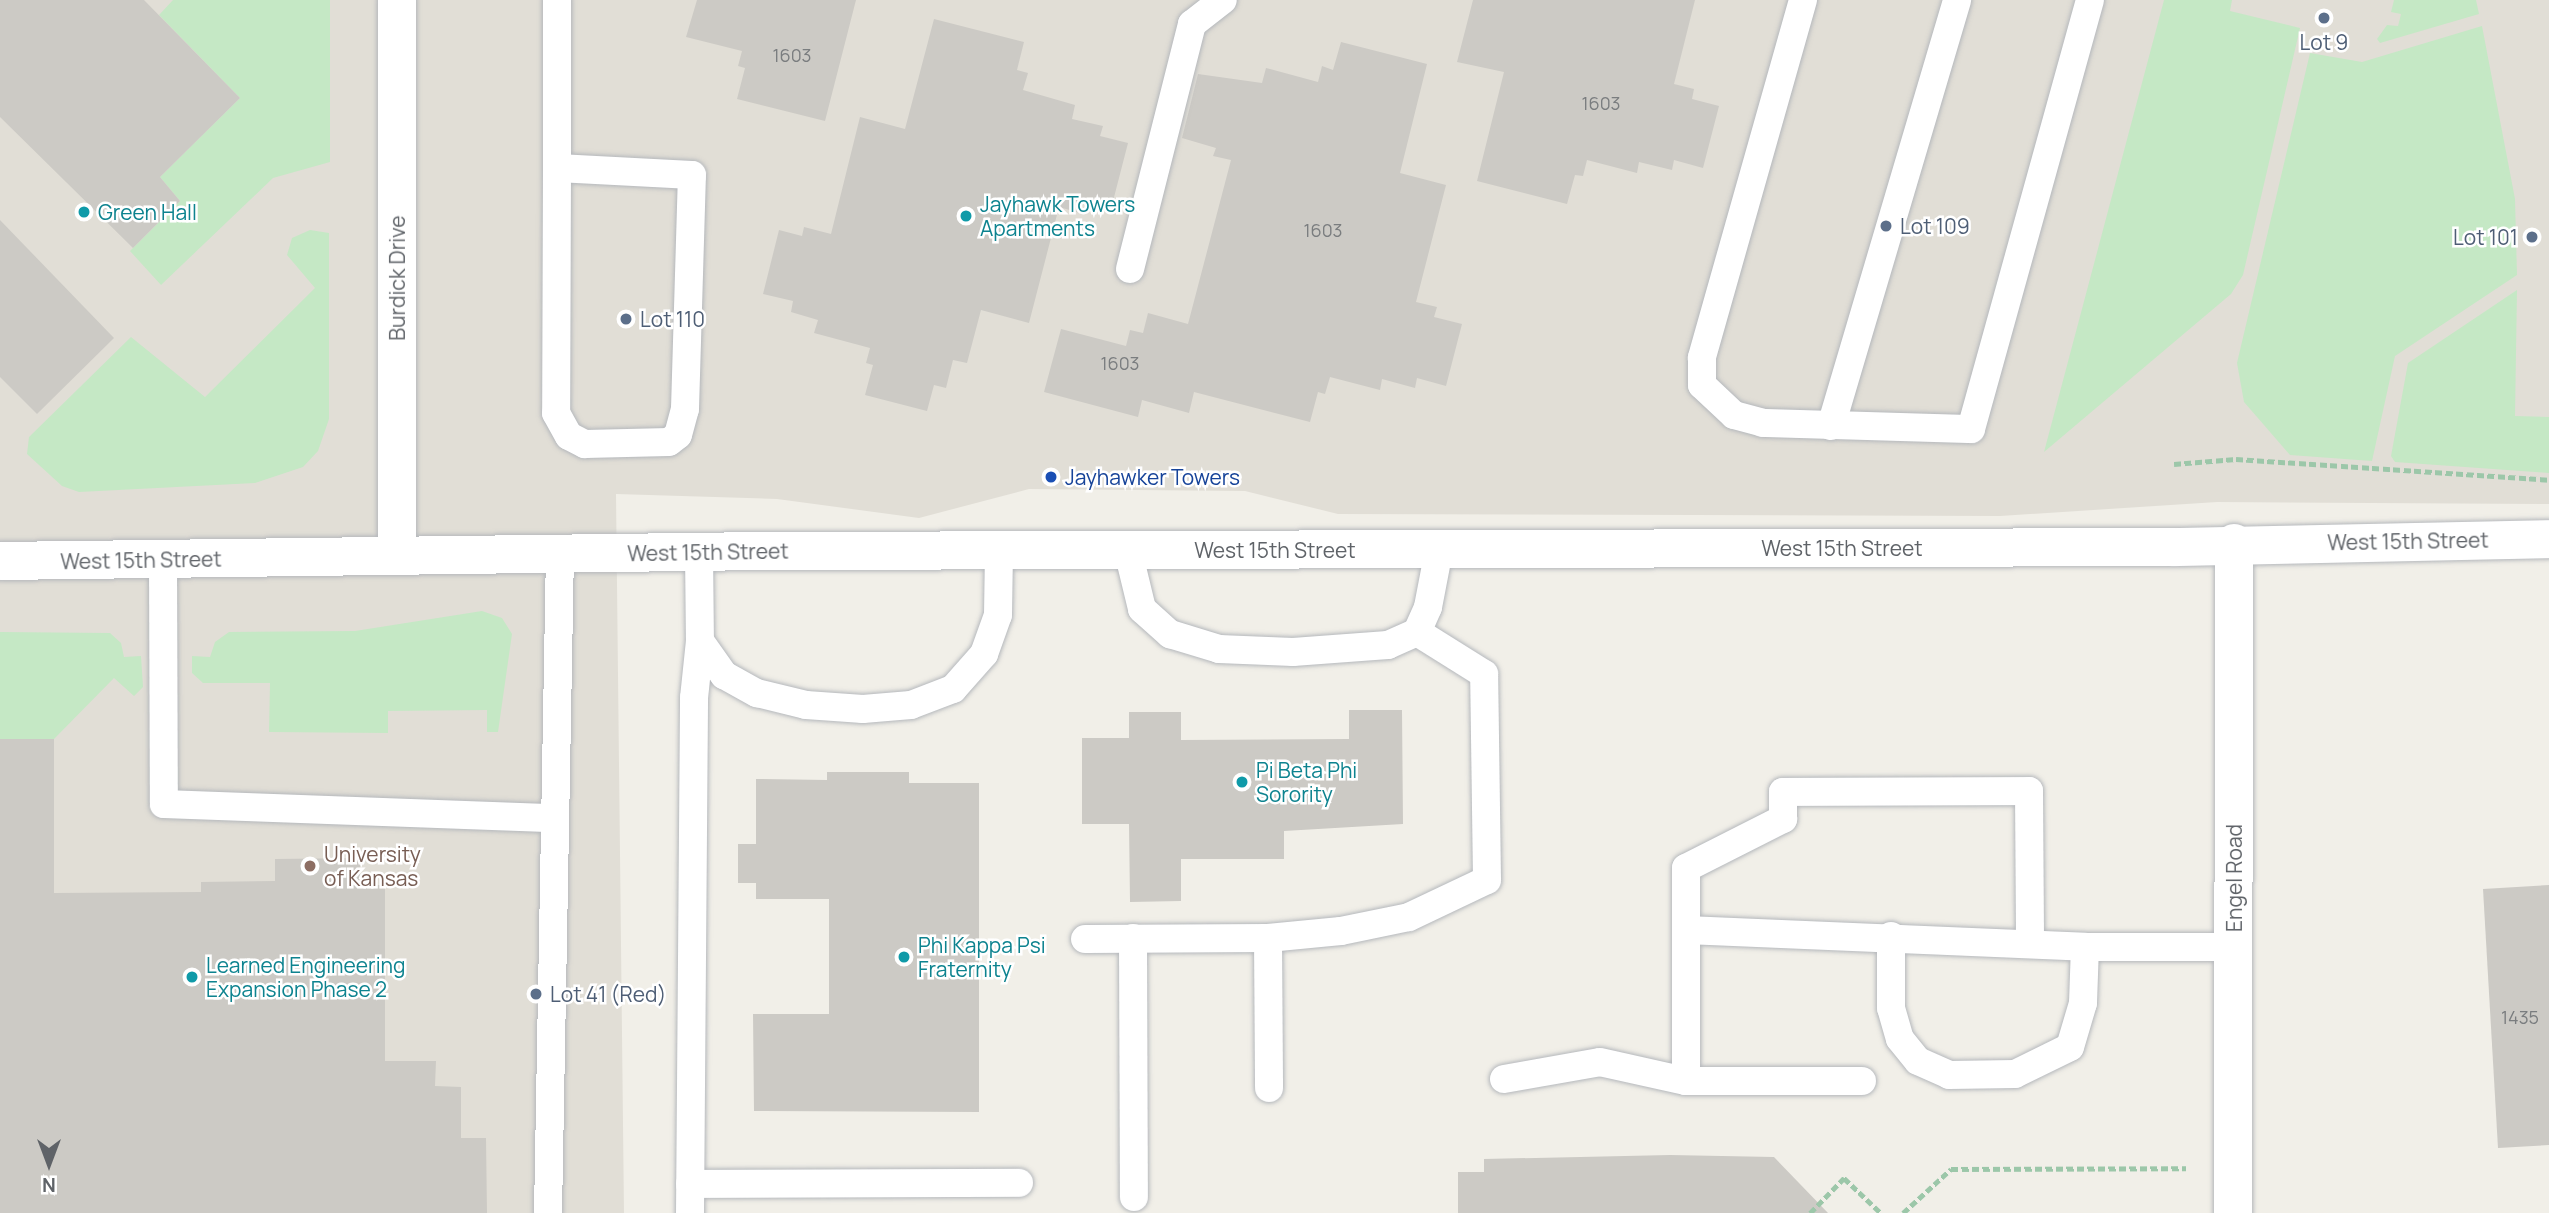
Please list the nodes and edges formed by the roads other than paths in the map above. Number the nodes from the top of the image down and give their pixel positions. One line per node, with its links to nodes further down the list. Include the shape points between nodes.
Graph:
1 (397, 0): 17 (street, Burdick Drive)
2 (557, 0): 7 (lane)
3 (1223, 0): 8 (lane, via 1192,24)
4 (1803, 0): 9 (lane, via 1702,358 1702,385 1734,415)
5 (1957, 0): 9 (lane)
6 (2090, 0): 9 (lane, via 1971,429)
7 (557, 168): 7 (lane, via 556,413 569,436 585,444 669,442 678,435 685,410 692,175)
8 (1130, 269)
9 (1831, 426)
10 (2549, 539): 11 (street, West 15th Street)
11 (2234, 543): 12 (street, West 15th Street); 30 (street, Engel Road)
12 (1439, 550): 15 (street, West 15th Street); 20 (lane, via 1428,607)
13 (699, 551): 14 (street, West 15th Street); 16 (street, West 15th Street); 21 (lane)
14 (999, 551): 15 (street, West 15th Street); 21 (lane, via 998,615 984,654 953,689 911,705 806,705 757,693 724,675)
15 (1128, 551): 20 (lane, via 1142,609 1170,634 1219,649 1293,652 1388,645)
16 (560, 554): 17 (street, West 15th Street); 22 (lane)
17 (397, 556): 18 (street, West 15th Street)
18 (163, 559): 19 (street, West 15th Street); 22 (lane, via 164,804)
19 (0, 561)
20 (1416, 632): 26 (lane, via 1485,674 1487,880 1409,917)
21 (700, 641): 36 (lane, via 694,698)
22 (554, 818): 38 (lane)
23 (1686, 930): 24 (lane); 28 (lane, via 1686,868 1783,819 1783,792 2029,790); 32 (lane)
24 (1891, 936): 28 (lane); 29 (lane, via 1891,1009 1900,1039 1918,1061 1949,1075 2015,1073 2070,1047 2083,1003)
25 (1133, 938): 26 (lane); 27 (lane); 37 (lane)
26 (1268, 938): 34 (lane)
27 (1085, 939)
28 (2030, 943): 29 (lane)
29 (2085, 947): 30 (lane)
30 (2234, 947): 40 (street, Engel Road)
31 (1504, 1079): 32 (lane, via 1600,1062)
32 (1686, 1081): 33 (lane)
33 (1862, 1081)
34 (1269, 1088)
35 (1019, 1183): 36 (lane)
36 (690, 1184): 39 (lane)
37 (1133, 1197)
38 (548, 1213)
39 (690, 1213)
40 (2233, 1213)

